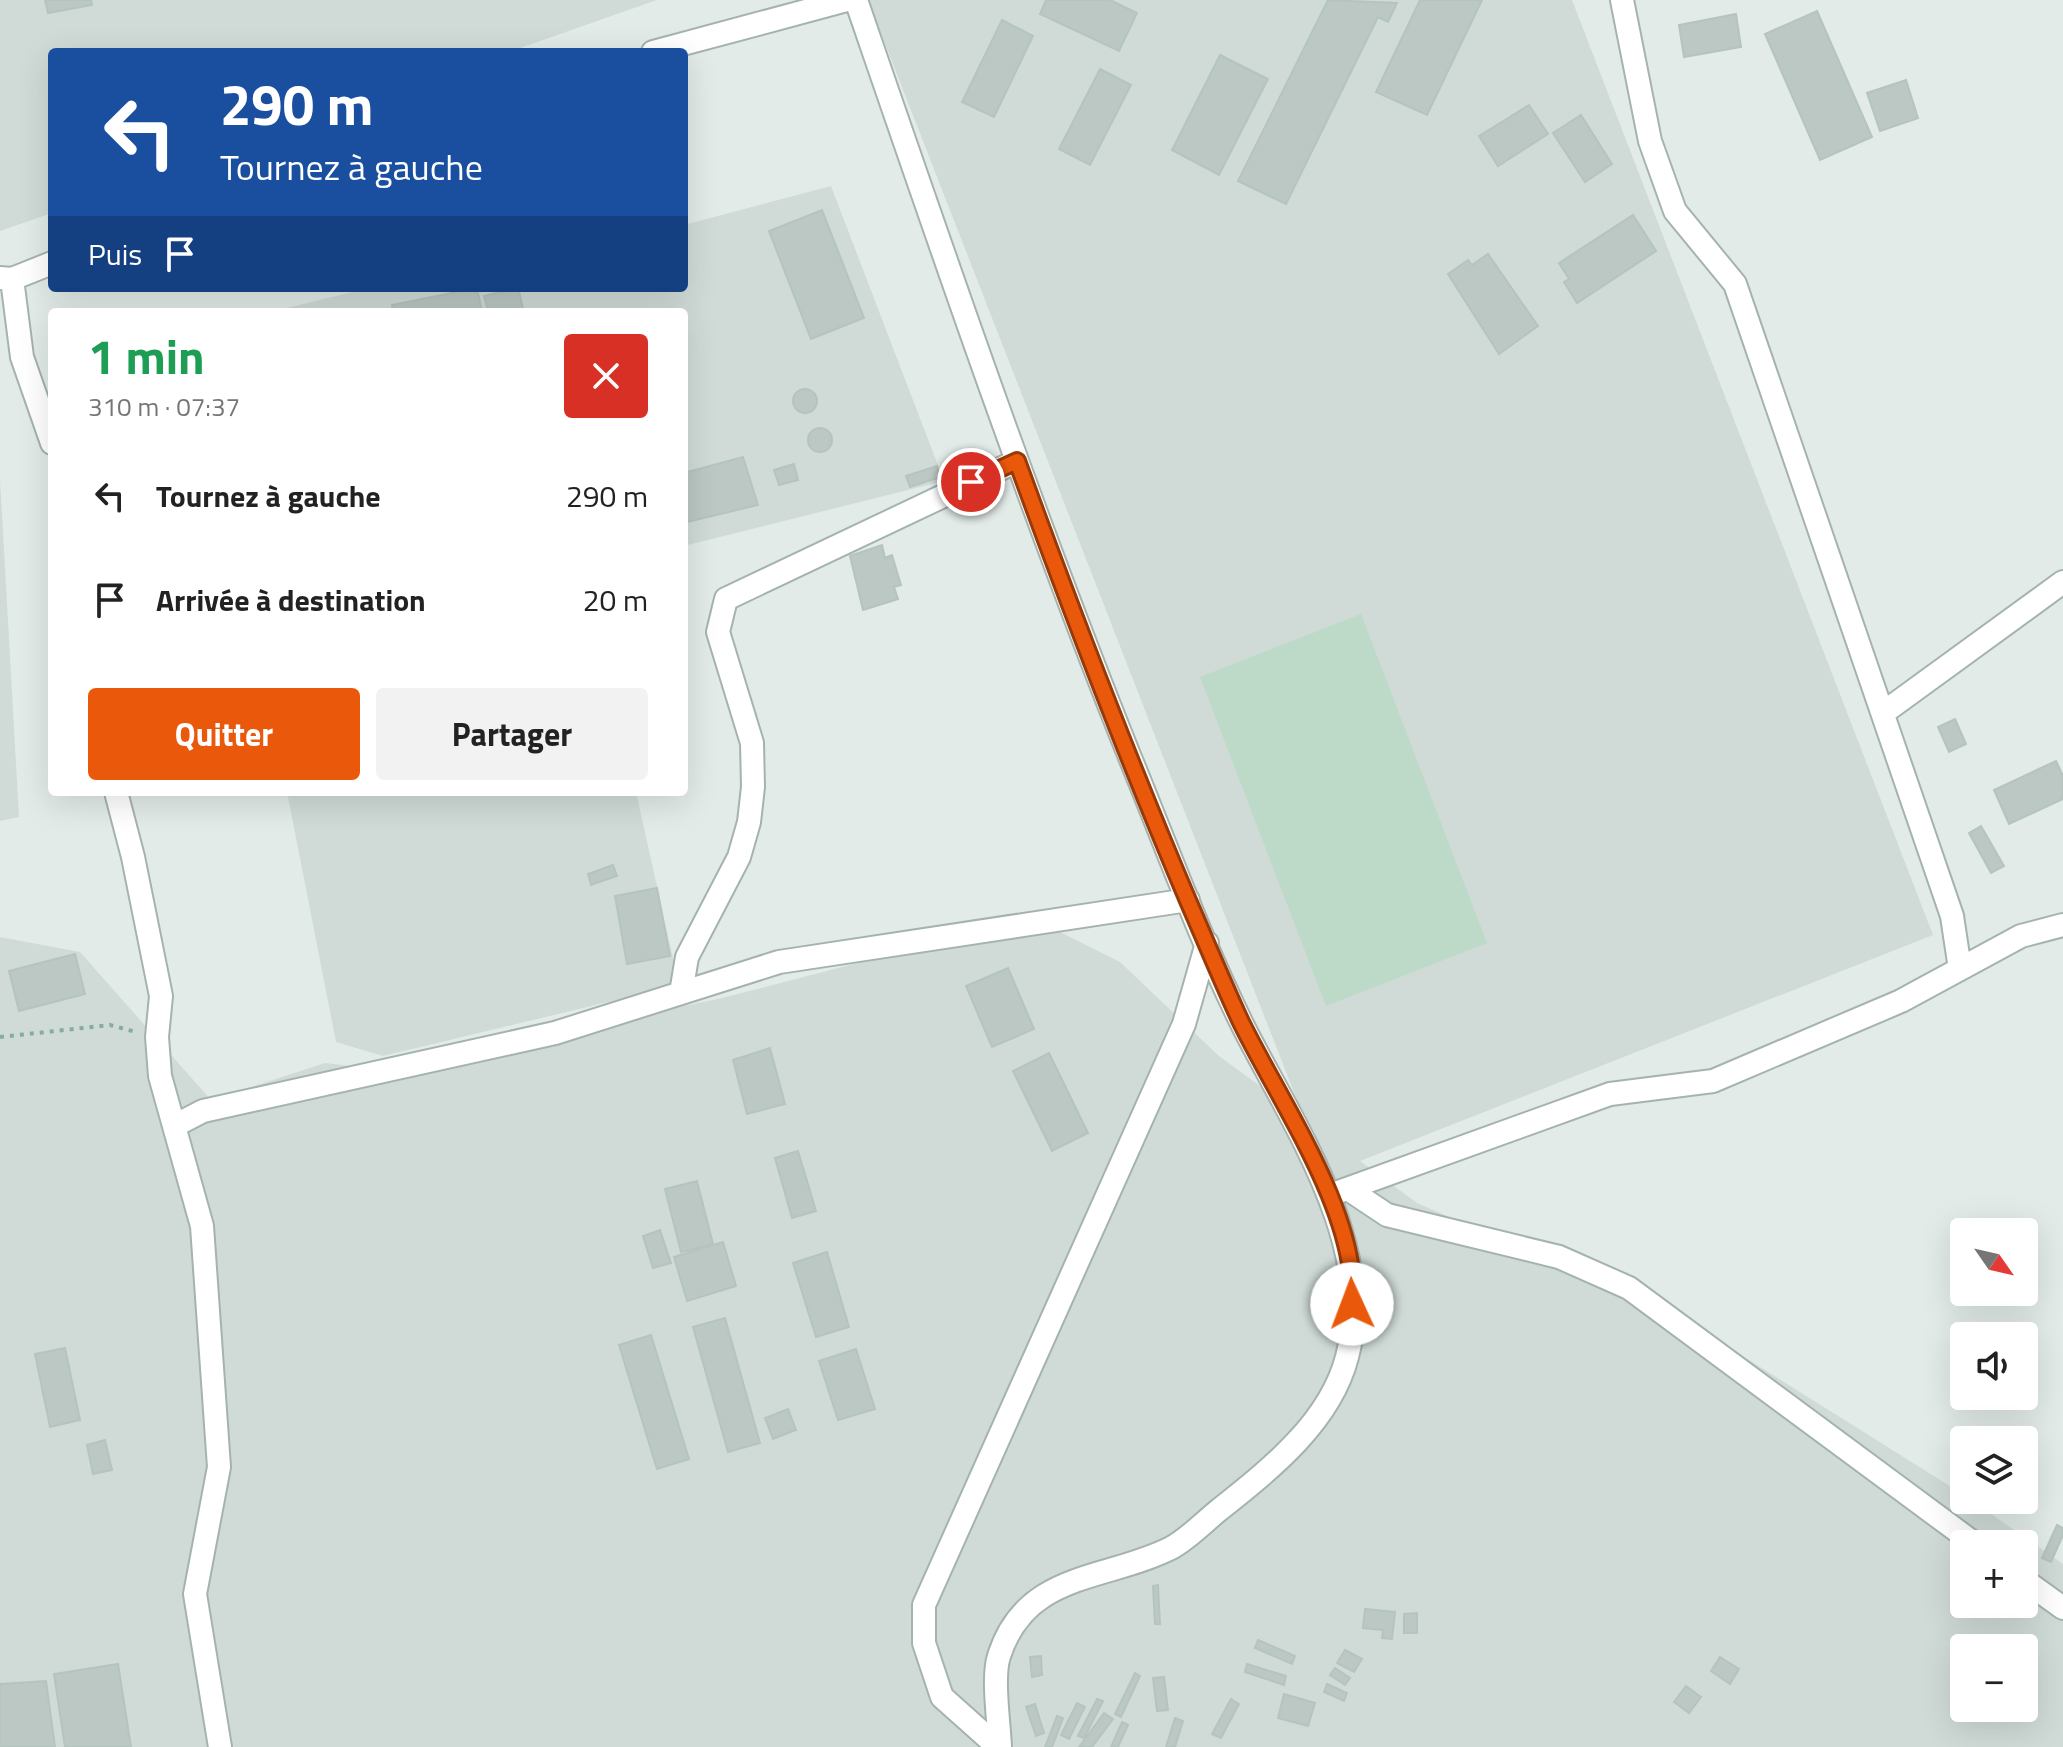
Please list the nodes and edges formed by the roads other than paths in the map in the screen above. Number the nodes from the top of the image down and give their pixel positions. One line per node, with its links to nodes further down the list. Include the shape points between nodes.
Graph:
1 (847, 0): 4 (street)
2 (856, 0): 8 (street)
3 (1622, 0): 10 (street, via 1650,141 1675,211 1735,284)
4 (668, 48)
5 (48, 264): 6 (street)
6 (6, 278): 7 (street, via 22,357)
7 (48, 432)
8 (1017, 461): 12 (street); 16 (street, via 726,599 718,632 752,743 753,787 739,857 687,957)
9 (2063, 582): 10 (street)
10 (1883, 713): 15 (street, via 1952,916)
11 (117, 796): 17 (street, via 161,996 160,1076)
12 (1188, 900): 14 (street); 16 (street, via 779,962)
13 (2063, 925): 15 (street, via 2021,936)
14 (1207, 943): 18 (street, via 1240,1020); 23 (street, via 1184,1024 924,1605 924,1643 942,1697)
15 (1960, 969): 18 (street, via 1901,1001 1713,1081 1610,1094)
16 (681, 993): 17 (street, via 555,1033 203,1111)
17 (174, 1126): 22 (street, via 202,1226 219,1467 195,1594)
18 (1339, 1192): 19 (street, via 1387,1215 1559,1257 1629,1288); 23 (street, via 1354,1277 1347,1358 1322,1410 1283,1459 1172,1547 1063,1582 1033,1602 997,1659)
19 (1956, 1530)
20 (2038, 1590): 21 (street)
21 (2063, 1608)
22 (220, 1747)
23 (999, 1747)

